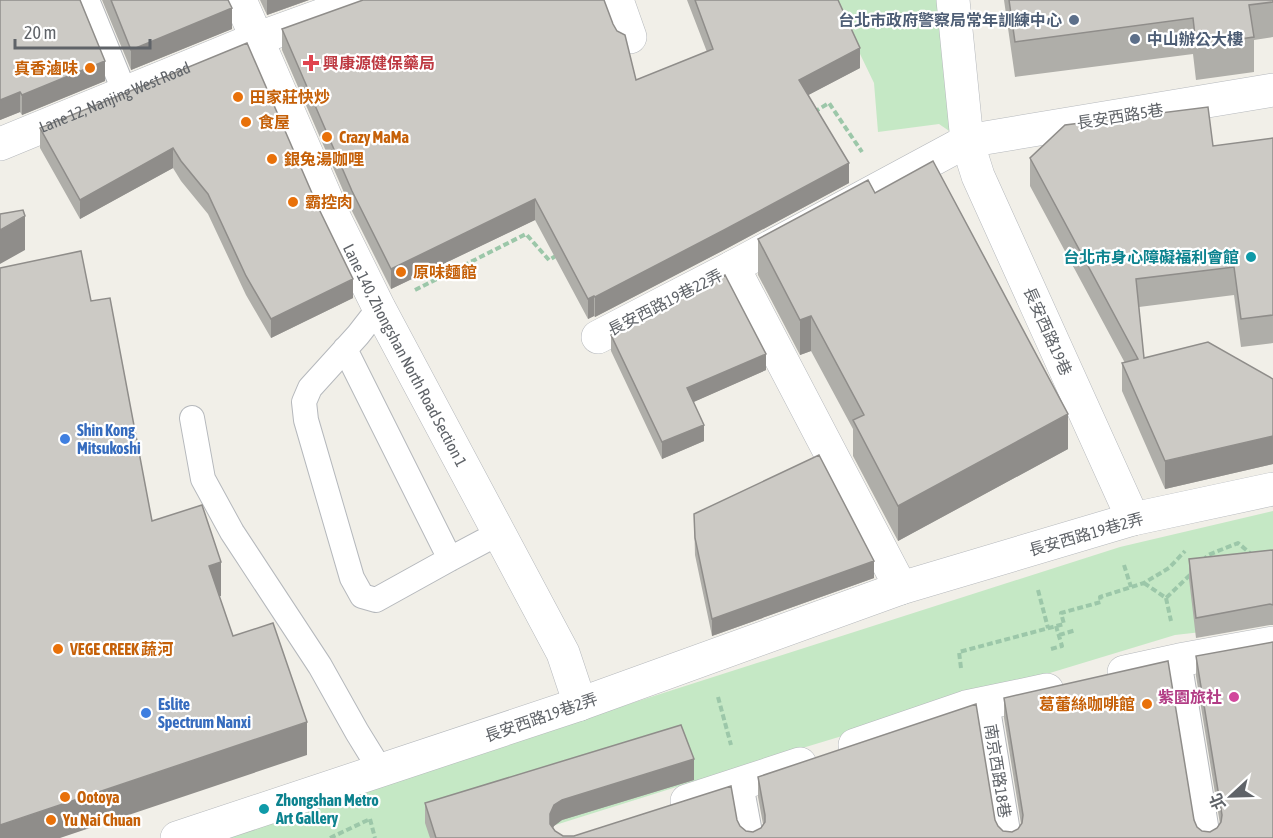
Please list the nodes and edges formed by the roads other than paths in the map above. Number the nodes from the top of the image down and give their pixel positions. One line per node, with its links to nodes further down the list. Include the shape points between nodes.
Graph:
1 (87, 0): 9 (lane)
2 (240, 0): 7 (street, Lane 140, Zhongshan North Road Section 1)
3 (364, 0): 7 (street, Lane 12, Nanjing West Road)
4 (616, 0): 6 (street)
5 (953, 0): 10 (street, 長安西路19巷)
6 (630, 37)
7 (256, 39): 9 (street, Lane 12, Nanjing West Road); 14 (street, Lane 140, Zhongshan North Road Section 1, via 335,219)
8 (1273, 90): 10 (street, 長安西路5巷)
9 (124, 93): 11 (street, Lane 12, Nanjing West Road)
10 (967, 141): 12 (street, 長安西路5巷); 19 (street, 長安西路19巷, via 978,176)
11 (0, 144)
12 (884, 185): 13 (street, 長安西路19巷22弄)
13 (733, 267): 15 (street, 長安西路19巷22弄); 22 (street)
14 (379, 308): 16 (lane); 20 (street, Lane 140, Zhongshan North Road Section 1)
15 (598, 337)
16 (345, 349): 21 (lane); 21 (lane, via 310,387 304,402 352,578 362,597 376,600)
17 (192, 418): 27 (lane, via 203,479)
18 (1273, 489): 19 (street, 長安西路19巷2弄)
19 (1133, 519): 22 (street, 長安西路19巷2弄)
20 (500, 533): 21 (lane); 25 (street, Lane 140, Zhongshan North Road Section 1, via 563,653)
21 (450, 559)
22 (901, 588): 25 (street, 長安西路19巷2弄)
23 (1273, 643): 24 (street, 南京西路18巷)
24 (1179, 660): 26 (street, 南京西路18巷); 33 (lane)
25 (580, 704): 27 (street, 長安西路19巷2弄)
26 (976, 705): 28 (street, 南京西路18巷); 32 (lane, 南京西路18巷)
27 (381, 771): 30 (street, 長安西路19巷2弄)
28 (741, 784): 29 (street, 南京西路18巷); 31 (lane)
29 (657, 811)
30 (177, 838)
31 (752, 838)
32 (1009, 838)
33 (1208, 838)

